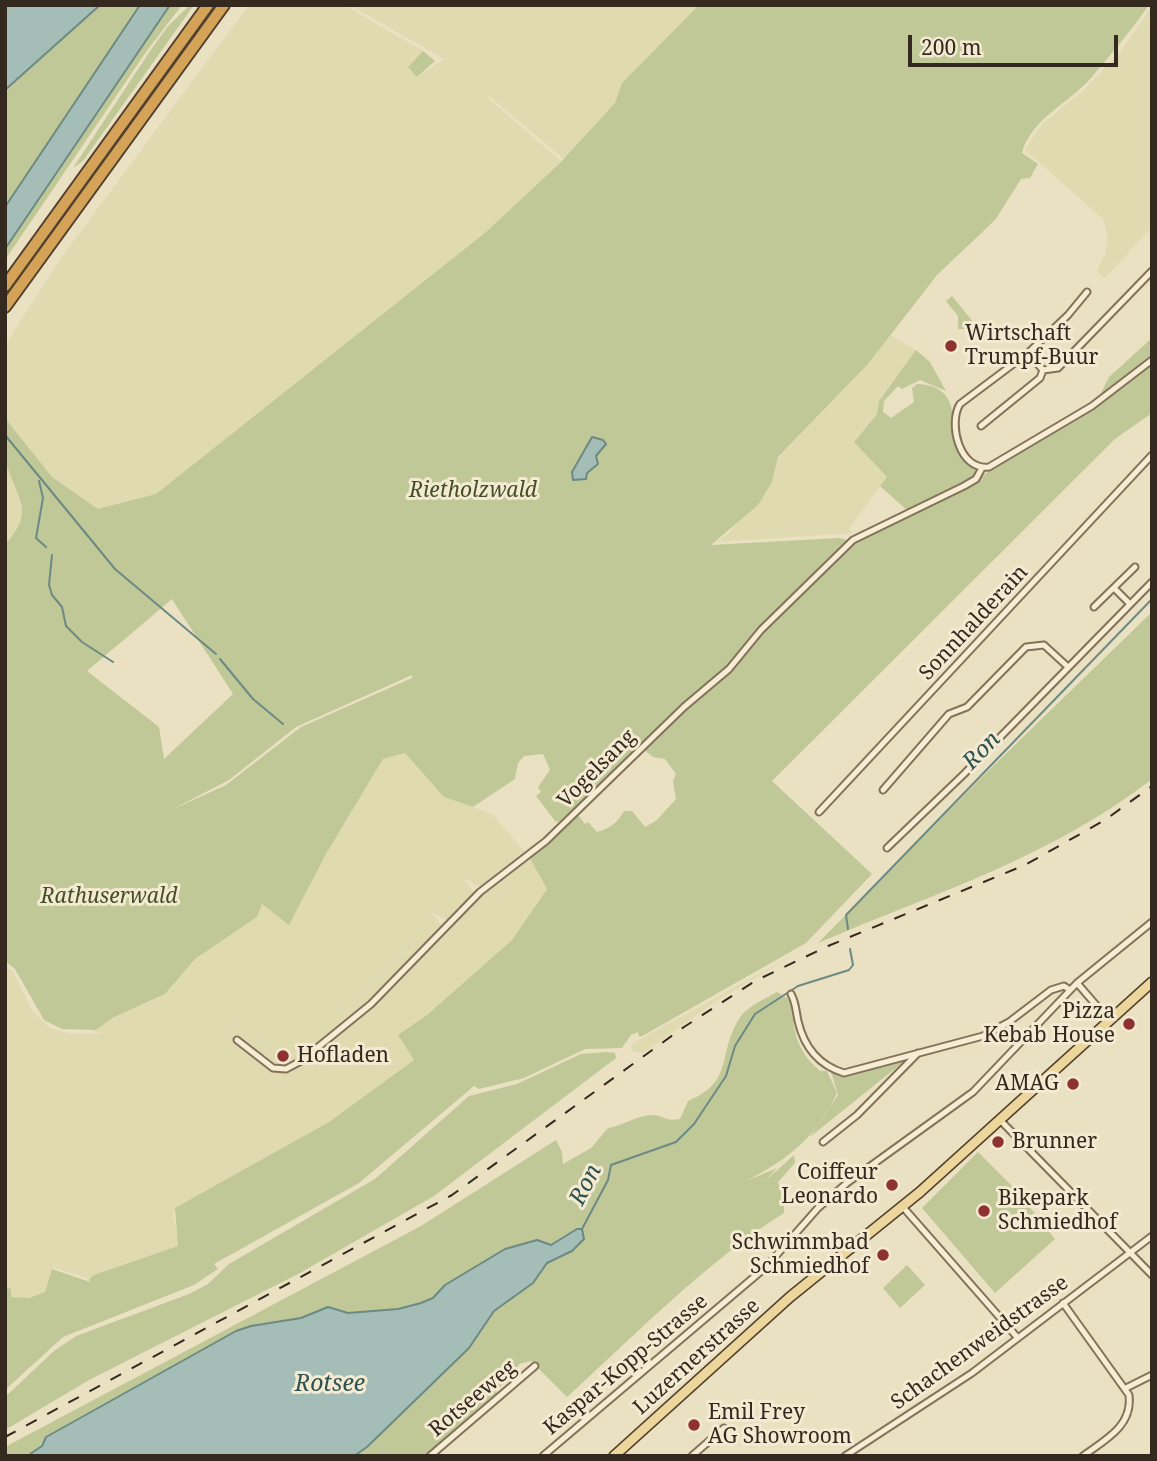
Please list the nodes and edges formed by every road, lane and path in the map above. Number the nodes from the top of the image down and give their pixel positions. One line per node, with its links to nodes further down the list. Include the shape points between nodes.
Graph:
1 (208, 5): 4 (highway)
2 (224, 5): 6 (highway)
3 (1152, 271): 9 (street, via 1058,368)
4 (5, 286)
5 (1087, 292): 7 (street)
6 (5, 307)
7 (1028, 354): 9 (street); 12 (street, via 958,408 961,451 968,462)
8 (1152, 360): 12 (street, via 1091,406)
9 (1043, 370): 10 (street, via 1040,378)
10 (981, 426)
11 (1152, 455): 20 (street, Sonnhalderain)
12 (982, 468): 28 (street, Vogelsang, via 976,479 964,486 853,540 761,630 729,669 546,841 480,892 371,1004 310,1054 285,1069 273,1068)
13 (1135, 567): 15 (street)
14 (1152, 582): 16 (street)
15 (1114, 588): 16 (street); 17 (street)
16 (1130, 604): 18 (street)
17 (1094, 607)
18 (1068, 667): 19 (street, via 1044,645 1026,647 967,707 949,714); 21 (street)
19 (883, 790)
20 (819, 812)
21 (887, 848)
22 (1152, 922): 24 (street, Kaspar-Kopp-Strasse)
23 (1152, 982): 27 (main road, Luzernerstrasse)
24 (1077, 983): 25 (street, Kaspar-Kopp-Strasse); 27 (street)
25 (1070, 990): 29 (street, via 1060,986 1051,990 983,1036); 44 (street, Kaspar-Kopp-Strasse, via 973,1092 818,1208 766,1267)
26 (791, 994): 29 (street, via 808,1047 820,1062 837,1070 860,1070)
27 (1109, 1020): 30 (main road, Luzernerstrasse)
28 (237, 1040)
29 (920, 1051): 31 (street, via 857,1115)
30 (999, 1119): 32 (main road, Luzernerstrasse); 34 (street)
31 (823, 1142)
32 (902, 1206): 37 (street); 45 (main road, Luzernerstrasse, via 790,1297)
33 (1152, 1236): 34 (street, Schachenweidstrasse)
34 (1131, 1252): 35 (street); 36 (street, Schachenweidstrasse)
35 (1152, 1275)
36 (1063, 1303): 37 (street, Schachenweidstrasse); 40 (street)
37 (1017, 1337): 47 (street, Schachenweidstrasse, via 938,1397)
38 (535, 1366): 43 (street, Rotseeweg)
39 (1152, 1375): 40 (street)
40 (1126, 1388): 42 (street, via 1130,1403 1126,1419)
41 (724, 1427): 46 (street)
42 (1087, 1455)
43 (430, 1456)
44 (543, 1456)
45 (614, 1456)
46 (692, 1456)
47 (845, 1456)

